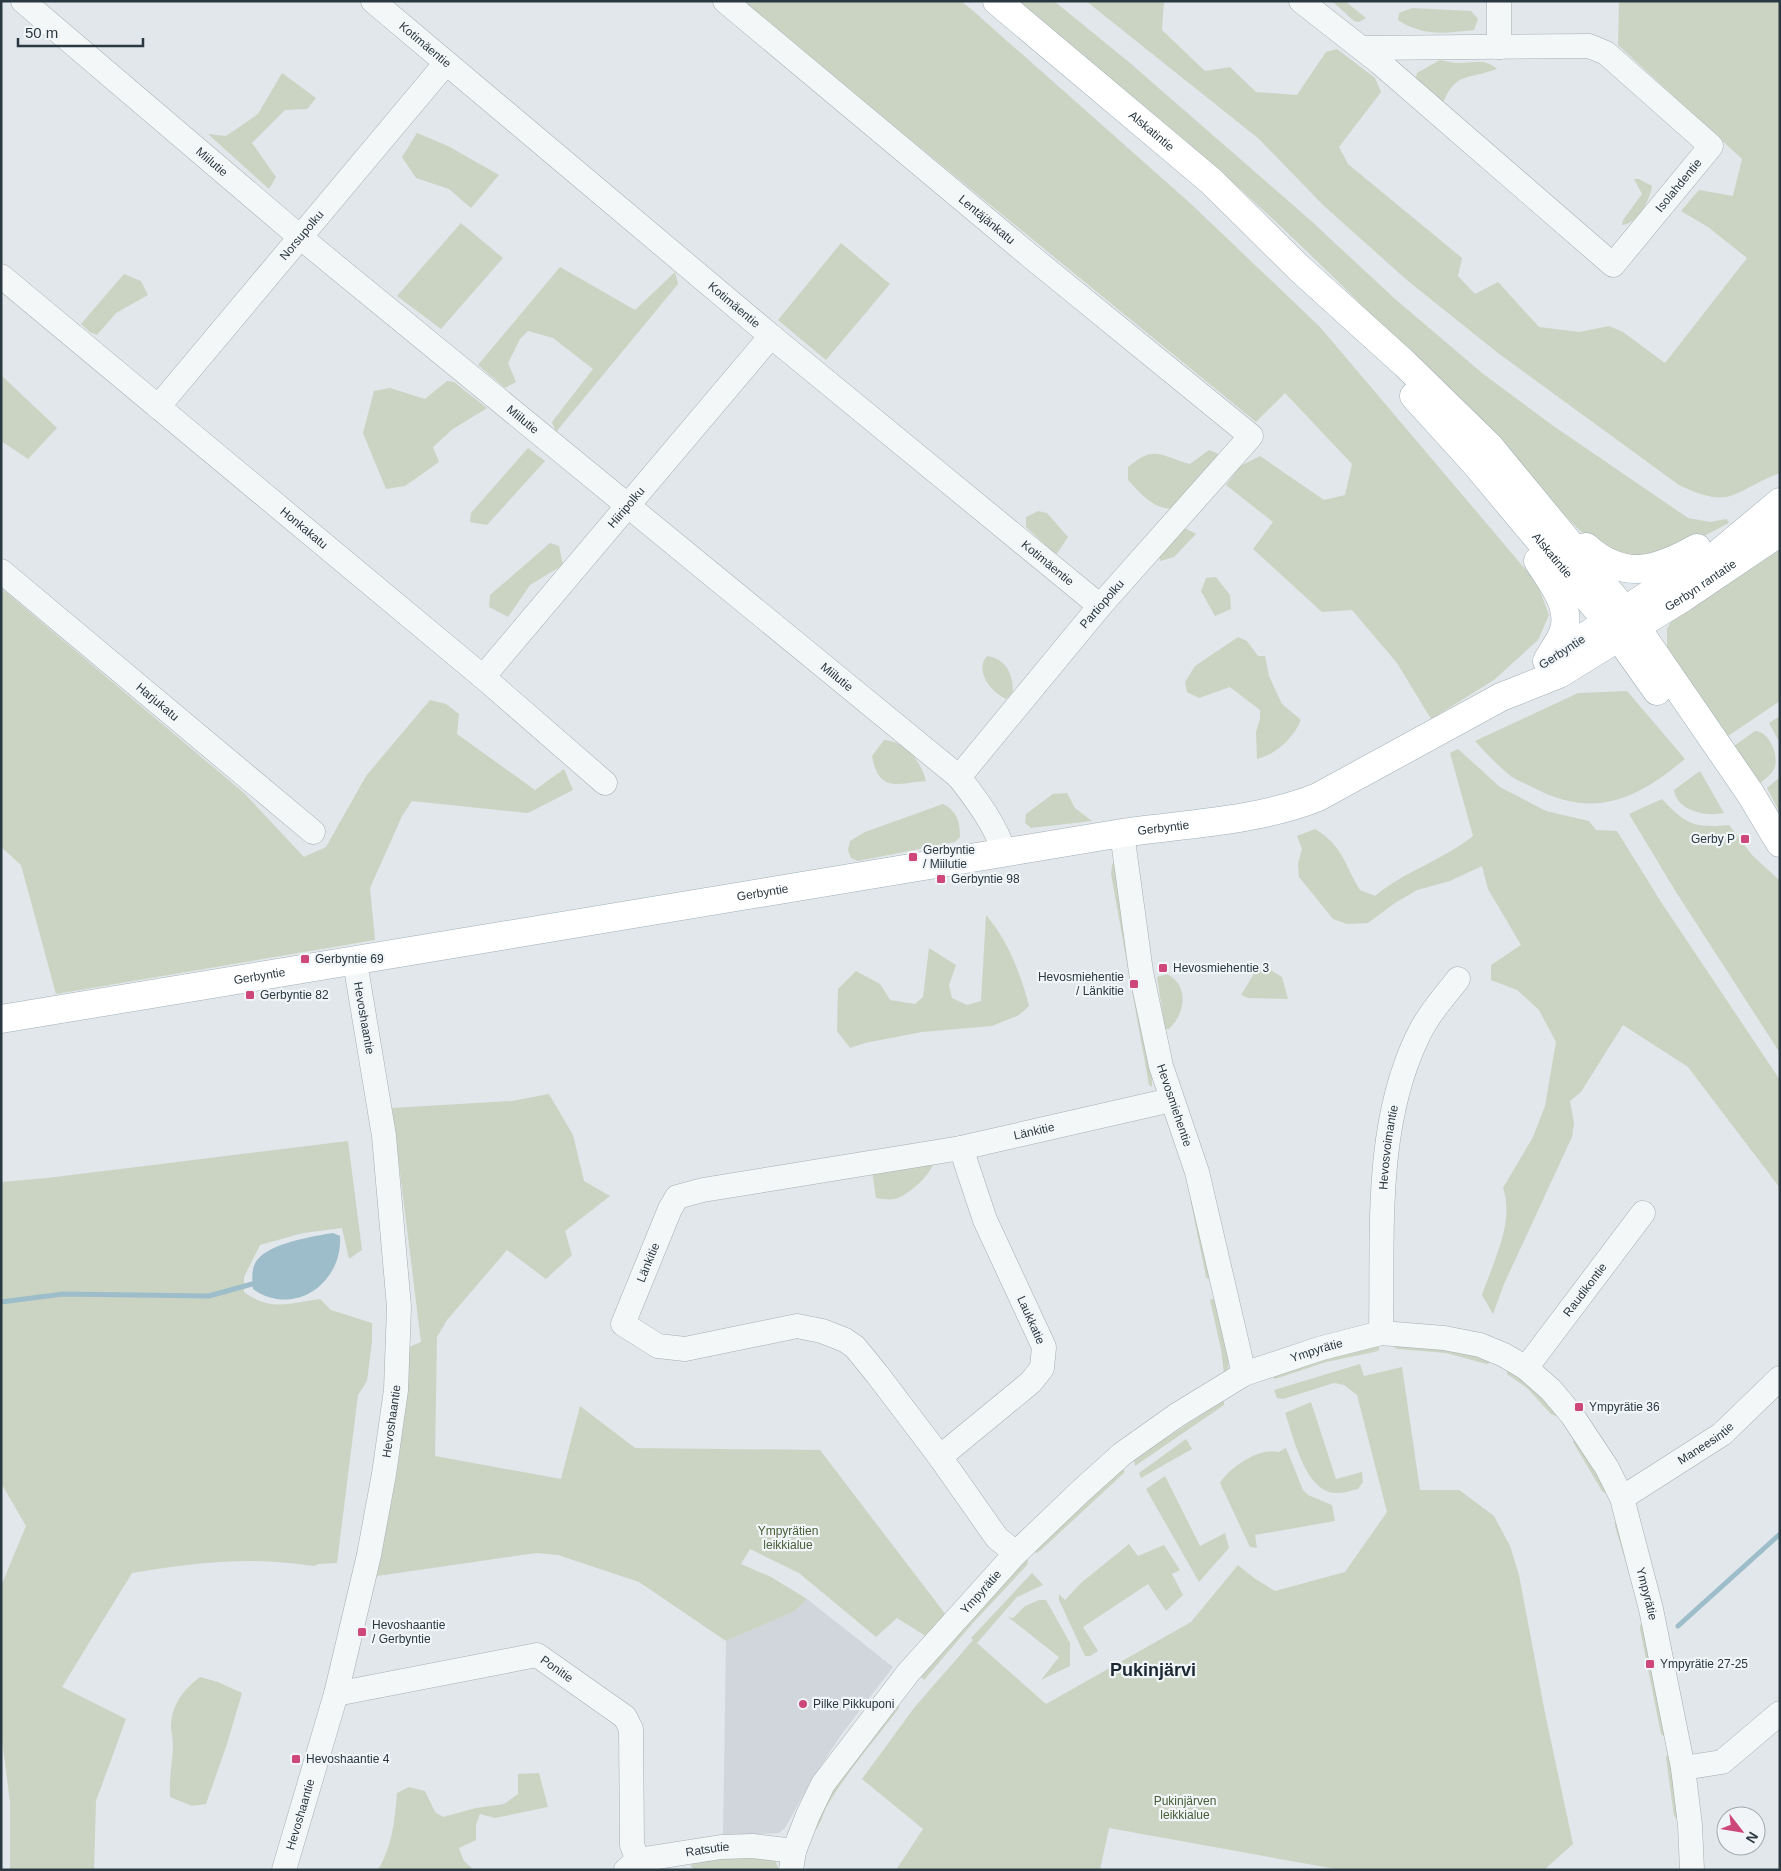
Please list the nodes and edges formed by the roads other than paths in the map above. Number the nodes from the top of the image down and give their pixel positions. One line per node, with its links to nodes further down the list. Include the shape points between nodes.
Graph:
1 (23, 1): 10 (street, Miilutie)
2 (373, 1): 9 (street, Kotimäentie)
3 (725, 1): 15 (street, Lentäjänkatu)
4 (997, 1): 11 (main road, Alskatintie, via 1212,181)
5 (1301, 1): 8 (street, Isolahdentie)
6 (1499, 1): 7 (street)
7 (1498, 46): 8 (street, Isolahdentie); 8 (street, Isolahdentie, via 1589,46 1606,53 1710,146 1613,265)
8 (1362, 48)
9 (446, 63): 10 (street, Norsupolku); 13 (street, Kotimäentie)
10 (300, 237): 14 (street, Norsupolku); 17 (street, Miilutie)
11 (1300, 269): 18 (main road, Alskatintie, via 1489,446); 19 (main road, Alskatintie, via 1468,456)
12 (1, 276): 14 (street, Honkakatu)
13 (771, 336): 17 (street, Hiiripolku); 22 (street, Kotimäentie)
14 (158, 407): 25 (street, Honkakatu)
15 (1251, 436): 22 (street, Partiopolku)
16 (1780, 502): 20 (main road, Gerbyn rantatie)
17 (627, 506): 25 (street, Hiiripolku); 27 (street, Miilutie)
18 (1546, 514): 20 (main road, via 1594,555 1615,567 1645,569 1676,560 1705,544); 23 (main road, Alskatintie)
19 (1516, 515): 23 (main road, Alskatintie); 24 (main road, via 1528,545 1557,591 1566,612 1564,632)
20 (1768, 528): 23 (main road, Gerbyn rantatie, via 1719,553)
21 (1, 572): 29 (street, Harjukatu)
22 (1100, 606): 27 (street, Partiopolku)
23 (1622, 624): 24 (main road, Gerbyntie); 26 (main road, Gerbyntie, via 1559,674); 31 (main road, Alskatintie, via 1750,793); 33 (main road, Alskatintie, via 1751,826)
24 (1547, 661): 26 (main road, Gerbyntie)
25 (483, 678): 28 (street, Honkakatu)
26 (1501, 697): 30 (main road, Gerbyntie, via 1298,805)
27 (959, 777): 32 (street, Miilutie, via 986,811)
28 (605, 783)
29 (313, 832)
30 (1122, 833): 32 (main road, Gerbyntie); 37 (street, Hevosmiehentie, via 1140,972)
31 (1780, 843)
32 (1005, 854): 34 (main road, Gerbyntie)
33 (1780, 863)
34 (355, 962): 36 (main road, Gerbyntie); 47 (street, Hevoshaantie, via 384,1136 399,1307 396,1390 384,1474 369,1555)
35 (1458, 979): 40 (street, Hevosvoimantie, via 1430,1014 1417,1038 1399,1083 1393,1110 1385,1165)
36 (1, 1019)
37 (1171, 1100): 38 (street, Länkitie); 42 (street, Hevosmiehentie, via 1197,1172)
38 (961, 1148): 44 (street, Laukkatie, via 985,1220 1044,1347 1042,1368 1031,1382); 44 (street, Länkitie, via 677,1197 623,1324 658,1346 685,1349 797,1326 845,1340 860,1354)
39 (1643, 1213): 41 (street, Raudikontie)
40 (1381, 1333): 41 (street, Ympyrätie, via 1444,1338 1480,1345); 42 (street, Ympyrätie, via 1322,1348)
41 (1526, 1368): 45 (street, Ympyrätie, via 1551,1390 1579,1424)
42 (1244, 1374): 46 (street, Ympyrätie, via 1122,1454)
43 (1780, 1378): 45 (street, Maneesintie, via 1722,1434)
44 (940, 1457): 46 (street, Länkitie, via 997,1538)
45 (1622, 1498): 49 (street, Ympyrätie, via 1651,1609)
46 (1016, 1553): 50 (street, Ympyrätie, via 908,1673 823,1784 808,1815)
47 (336, 1694): 51 (street, Ponitie, via 537,1655 625,1716 631,1729); 52 (street, Hevoshaantie)
48 (1780, 1713): 49 (street, via 1722,1762)
49 (1683, 1768): 53 (street, Ympyrätie)
50 (793, 1860): 51 (street, Ratsutie, via 753,1846 721,1847)
51 (632, 1865)
52 (284, 1870)
53 (1692, 1870)

